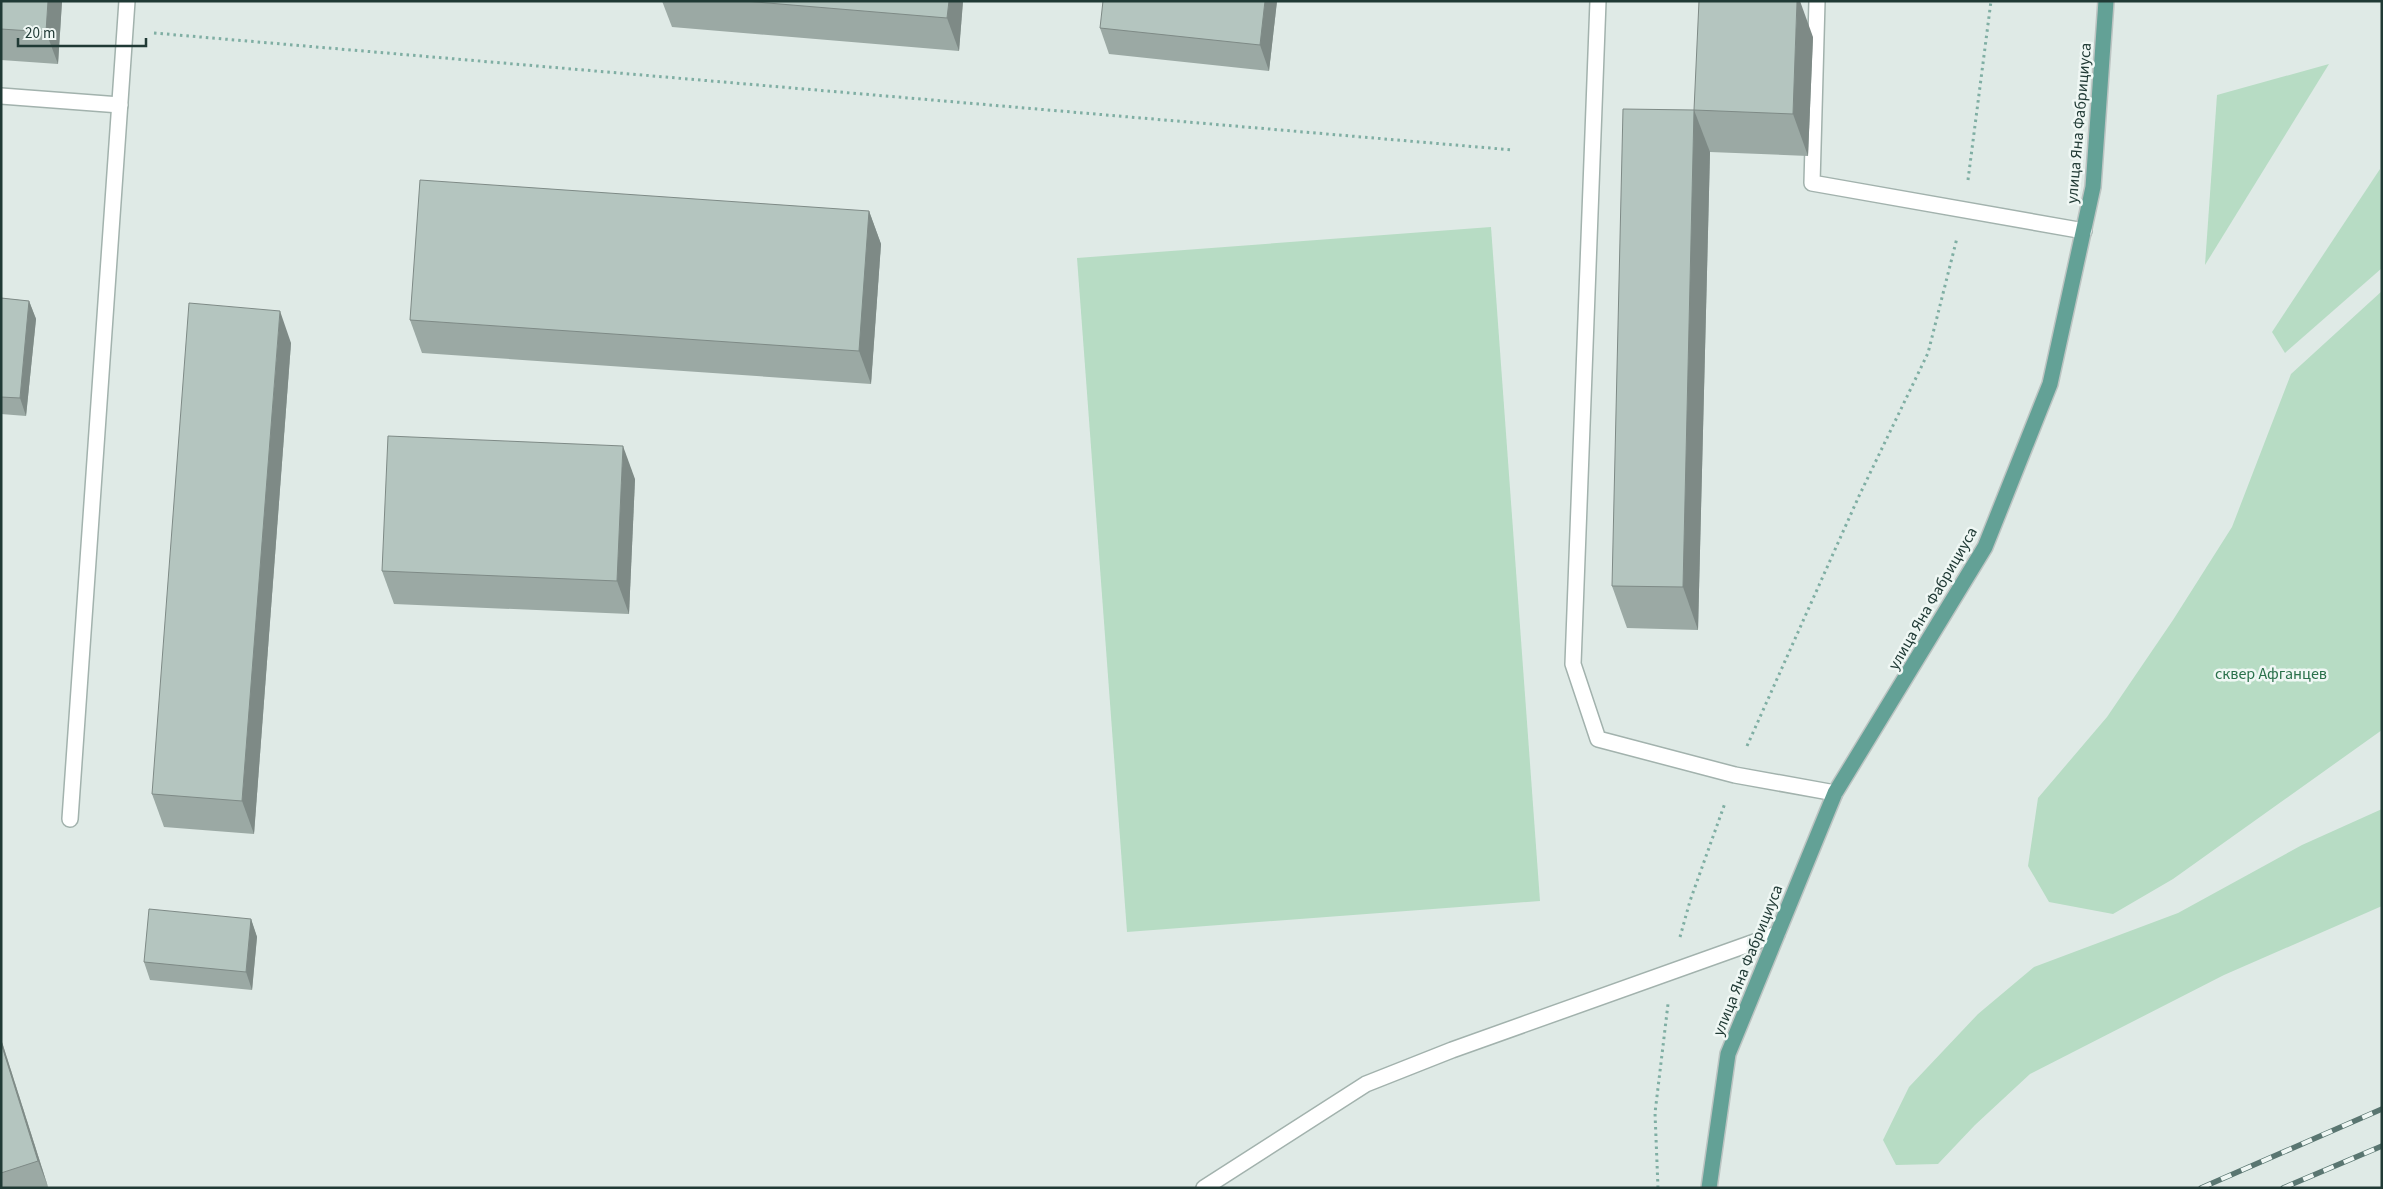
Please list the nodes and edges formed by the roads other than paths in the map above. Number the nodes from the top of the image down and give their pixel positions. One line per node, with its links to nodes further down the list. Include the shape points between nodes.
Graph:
1 (127, 1): 6 (street)
2 (1598, 1): 8 (street, via 1573,664 1598,739 1736,775)
3 (1817, 1): 7 (street, via 1812,183)
4 (2106, 1): 7 (main road, улица Яна Фабрициуса, via 2093,187)
5 (1, 96): 6 (street)
6 (120, 105): 9 (street)
7 (2084, 231): 8 (main road, улица Яна Фабрициуса, via 2050,384 1985,547)
8 (1835, 793): 10 (main road, улица Яна Фабрициуса)
9 (70, 819)
10 (1777, 934): 11 (street, via 1366,1084); 12 (main road, улица Яна Фабрициуса, via 1728,1054)
11 (1204, 1188)
12 (1708, 1188)

